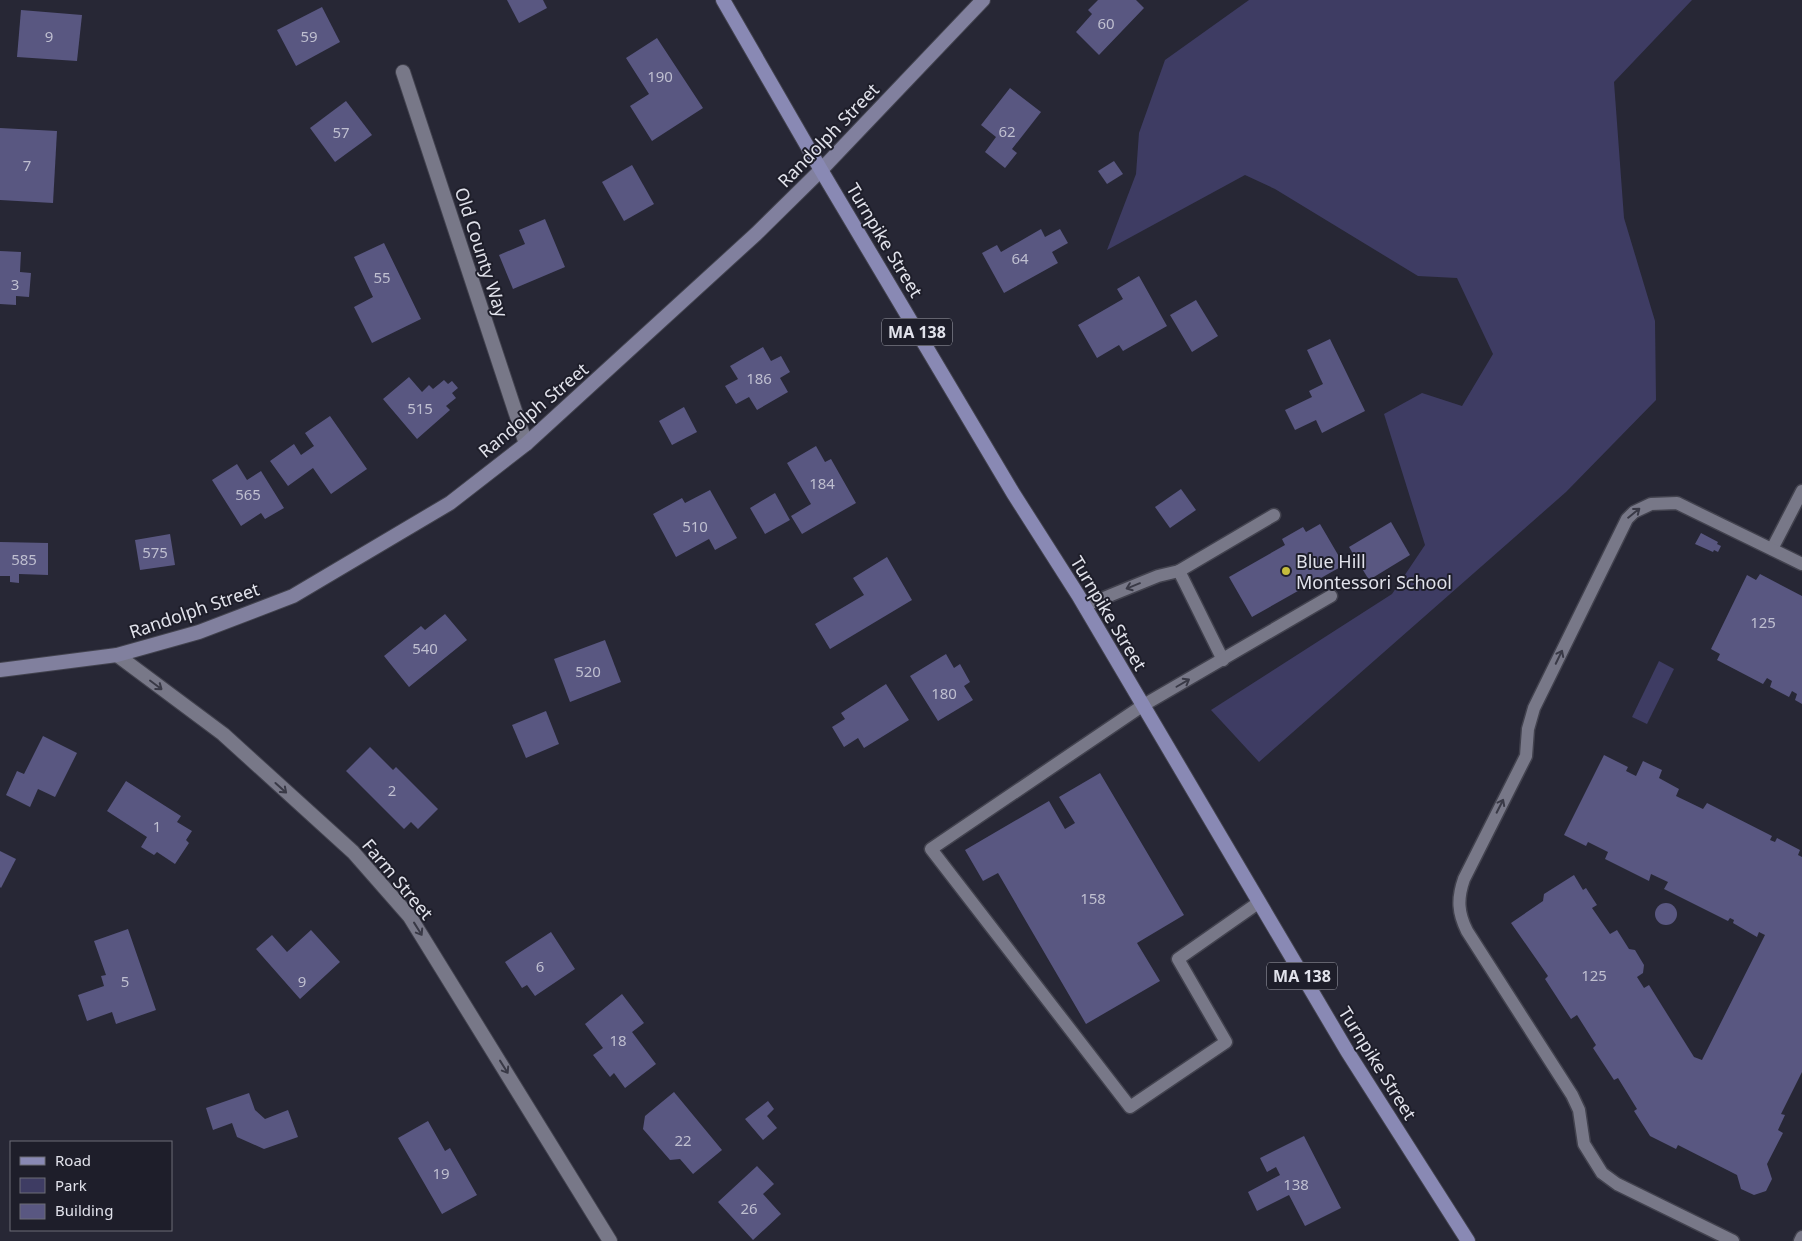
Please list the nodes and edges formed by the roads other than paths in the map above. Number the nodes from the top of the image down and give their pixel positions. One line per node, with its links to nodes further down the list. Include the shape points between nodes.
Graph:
1 (723, 0): 4 (main road, Turnpike Street / MA 138)
2 (983, 0): 4 (main road, Randolph Street)
3 (403, 72): 5 (street, Old County Way)
4 (821, 170): 5 (main road, Randolph Street); 12 (main road, Turnpike Street / MA 138, via 1008,485)
5 (526, 444): 13 (main road, Randolph Street, via 450,503 293,596 199,632)
6 (1802, 492): 8 (lane)
7 (1274, 515): 10 (lane)
8 (1772, 549): 9 (lane); 21 (lane, one-way to 8, via 1617,1184 1602,1173 1584,1144 1579,1110 1572,1095 1462,922 1459,896 1478,850 1526,756 1534,708 1627,519 1651,504 1678,503)
9 (1802, 564)
10 (1179, 571): 12 (lane, one-way to 12, via 1158,576); 14 (lane)
11 (1331, 596): 14 (lane)
12 (1084, 606): 16 (main road, Turnpike Street / MA 138)
13 (117, 655): 15 (main road, Randolph Street); 19 (street, Farm Street, one-way to 19, via 223,734 353,852 410,917)
14 (1223, 660): 16 (lane, one-way to 14)
15 (0, 670)
16 (1142, 706): 17 (main road, Turnpike Street / MA 138); 17 (lane, via 931,849 1130,1107 1226,1042 1178,959)
17 (1258, 903): 20 (main road, Turnpike Street / MA 138, via 1347,1051)
18 (1802, 1237): 22 (lane)
19 (610, 1241)
20 (1468, 1241)
21 (1733, 1241)
22 (1800, 1241)

